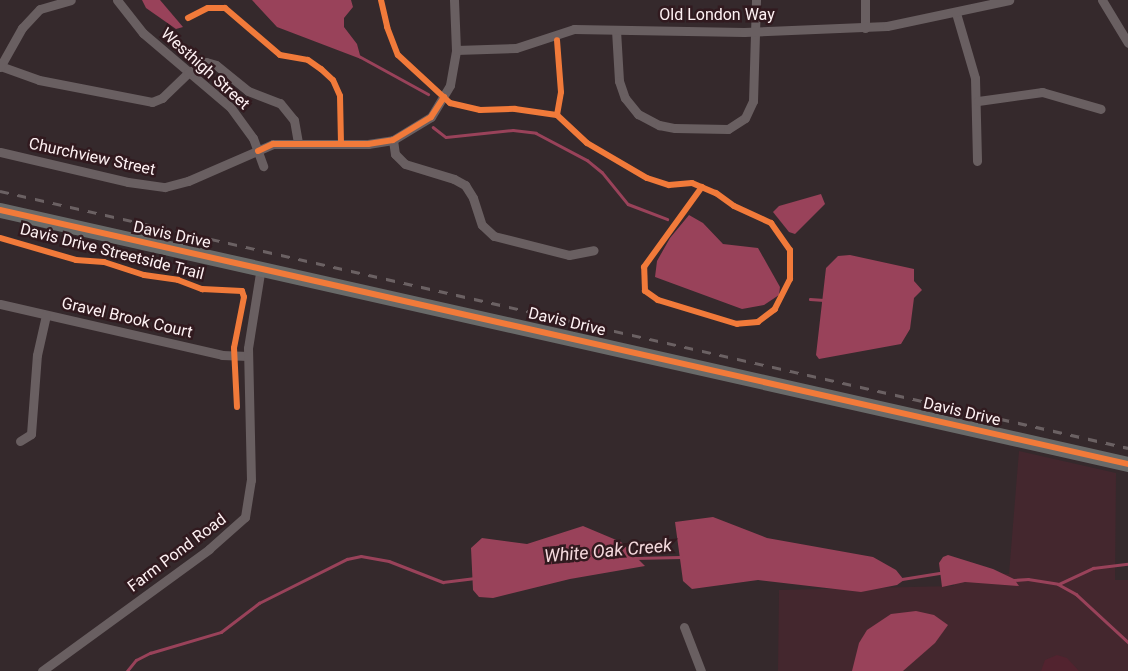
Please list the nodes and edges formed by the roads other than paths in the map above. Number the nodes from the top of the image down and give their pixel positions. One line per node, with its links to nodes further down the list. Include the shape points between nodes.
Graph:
1 (71, 0): 15 (street, via 40,9 22,28)
2 (117, 0): 16 (street, Westhigh Street, via 143,33)
3 (454, 0): 14 (street, Churchview Street)
4 (756, 0): 12 (street)
5 (865, 0): 10 (street)
6 (1009, 0): 8 (street, Old London Way)
7 (1102, 0): 13 (street)
8 (979, 3): 9 (street, Old London Way)
9 (956, 13): 10 (street, Old London Way); 17 (street, via 972,62)
10 (865, 28): 12 (street, Old London Way)
11 (616, 30): 12 (street, Old London Way); 12 (street, via 618,80 633,110 659,125 702,131 734,127 751,110); 14 (street, Old London Way, via 574,29 516,48)
12 (755, 31)
13 (1128, 43)
14 (456, 50): 19 (street, Churchview Street, via 454,73 438,108 420,126)
15 (0, 66): 16 (street, via 16,74 140,102 162,98)
16 (188, 73): 20 (street, via 206,62 216,65 248,91 280,103 294,120); 21 (street, Westhigh Street, via 231,108 247,127)
17 (978, 101): 18 (street, via 1042,92); 23 (street)
18 (1102, 110)
19 (393, 140): 20 (street, Churchview Street, via 368,144); 26 (street, via 395,154 405,164 464,185 473,198 482,225 494,236 569,255)
20 (298, 143): 21 (street, Churchview Street, via 273,144)
21 (258, 151): 22 (street, Churchview Street, via 188,182 160,187); 24 (street, Westhigh Street)
22 (0, 152)
23 (977, 161)
24 (263, 166)
25 (0, 210): 27 (main road, Davis Drive)
26 (594, 250)
27 (261, 267): 30 (street, Farm Pond Road); 32 (main road, Davis Drive)
28 (0, 304): 29 (street, Gravel Brook Court)
29 (46, 315): 30 (street, Gravel Brook Court, via 222,355); 31 (street, via 37,355 31,434)
30 (248, 356): 34 (street, Farm Pond Road, via 251,480 247,512 241,524)
31 (20, 440)
32 (1128, 464)
33 (684, 627): 35 (street)
34 (42, 671)
35 (701, 671)

